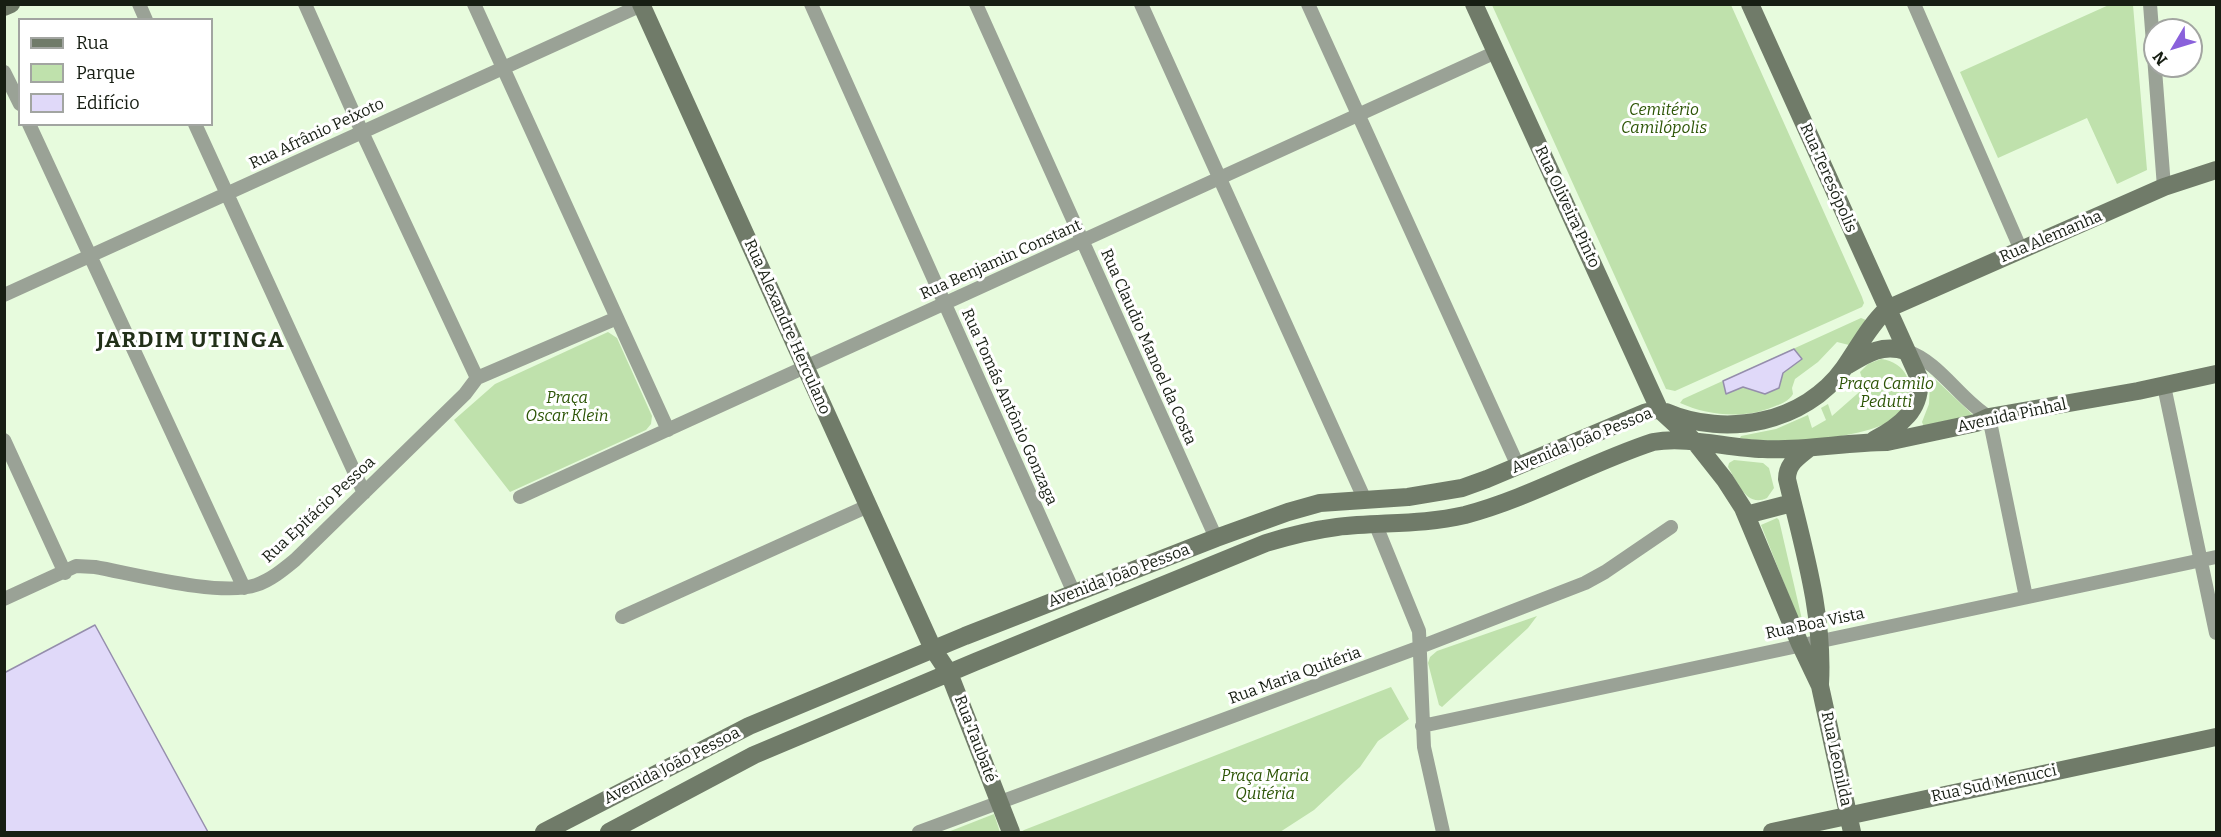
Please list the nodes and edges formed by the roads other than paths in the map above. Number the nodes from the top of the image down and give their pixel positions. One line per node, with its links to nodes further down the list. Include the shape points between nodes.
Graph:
1 (10, 4): 14 (main road)
2 (139, 4): 15 (street)
3 (306, 4): 23 (street)
4 (474, 4): 17 (street)
5 (811, 4): 32 (street, Rua Tomás Antônio Gonzaga)
6 (976, 4): 28 (street, Rua Claudio Manoel da Costa)
7 (1141, 4): 25 (street)
8 (1308, 4): 20 (street)
9 (1474, 4): 16 (main road, Rua Oliveira Pinto)
10 (1750, 4): 33 (main road, Rua Teresópolis)
11 (1914, 4): 29 (street)
12 (2150, 4): 26 (street)
13 (642, 5): 17 (street, Rua Afrânio Peixoto); 36 (main road, Rua Alexandre Herculano)
14 (4, 7)
15 (145, 18)
16 (1496, 52): 20 (street, Rua Benjamin Constant); 41 (main road, Rua Oliveira Pinto)
17 (502, 68): 23 (street, Rua Afrânio Peixoto); 34 (street)
18 (4, 72): 19 (street)
19 (18, 100)
20 (1358, 115): 25 (street, Rua Benjamin Constant); 48 (street)
21 (30, 126): 30 (street)
22 (196, 126): 27 (street)
23 (362, 132): 27 (street, Rua Afrânio Peixoto); 39 (street)
24 (2217, 170): 26 (main road, Rua Alemanha)
25 (1220, 178): 28 (street, Rua Benjamin Constant); 51 (street)
26 (2164, 187): 29 (main road, Rua Alemanha)
27 (227, 193): 30 (street, Rua Afrânio Peixoto); 49 (street)
28 (1082, 241): 32 (street, Rua Benjamin Constant); 57 (street, Rua Claudio Manoel da Costa)
29 (2021, 250): 33 (main road, Rua Alemanha)
30 (89, 256): 31 (street, Rua Afrânio Peixoto); 61 (street)
31 (4, 295)
32 (945, 304): 36 (street, Rua Benjamin Constant); 62 (street, Rua Tomás Antônio Gonzaga)
33 (1887, 309): 35 (main road, Rua Teresópolis); 37 (main road)
34 (617, 318): 39 (street, Rua Epitácio Pessoa); 43 (street)
35 (1906, 351): 37 (main road, via 1877,349); 42 (street, via 1930,364); 45 (main road, Rua Teresópolis, via 1919,378 1918,400 1905,419)
36 (805, 367): 43 (street, Rua Benjamin Constant); 53 (main road, Rua Alexandre Herculano)
37 (1844, 368): 41 (main road, via 1799,406 1757,422 1707,424)
38 (2217, 374): 40 (main road, Avenida Pinhal)
39 (477, 378): 49 (street, Rua Epitácio Pessoa)
40 (2164, 386): 42 (main road, Avenida Pinhal); 59 (street)
41 (1659, 409): 46 (main road, Avenida João Pessoa); 48 (main road, Avenida João Pessoa)
42 (1989, 417): 45 (main road, Avenida Pinhal, via 1896,441); 63 (street)
43 (668, 430): 50 (street, Rua Benjamin Constant)
44 (4, 440): 60 (street)
45 (1872, 441): 47 (main road, Avenida Pinhal)
46 (1695, 442): 47 (main road); 54 (main road); 55 (main road, Avenida João Pessoa, via 1653,442 1515,499 1465,514 1435,521)
47 (1808, 449): 52 (main road, via 1789,467)
48 (1518, 466): 51 (main road, Avenida João Pessoa, via 1462,488 1408,497)
49 (364, 493): 61 (street, Rua Epitácio Pessoa, via 283,570)
50 (520, 497)
51 (1364, 498): 57 (main road, Avenida João Pessoa, via 1309,506)
52 (1792, 503): 54 (main road); 67 (main road)
53 (868, 506): 65 (street); 70 (main road, Rua Alexandre Herculano)
54 (1746, 515): 68 (main road)
55 (1375, 523): 69 (street, via 1419,631); 71 (main road, Avenida João Pessoa, via 1302,533 1266,543)
56 (1671, 527): 69 (street, Rua Maria Quitéria, via 1585,583)
57 (1216, 538): 62 (main road, Avenida João Pessoa)
58 (2217, 557): 59 (street, Rua Boa Vista)
59 (2201, 560): 63 (street, Rua Boa Vista); 66 (street)
60 (65, 573): 61 (street, Rua Epitácio Pessoa, via 76,566 213,588); 64 (street, Rua Epitácio Pessoa)
61 (244, 588)
62 (1074, 593): 70 (main road, Avenida João Pessoa)
63 (2026, 597): 67 (street, Rua Boa Vista)
64 (4, 599)
65 (622, 617)
66 (2217, 633)
67 (1821, 639): 68 (street, Rua Boa Vista); 72 (main road, Rua Leonilda)
68 (1800, 644): 72 (main road, Rua Leonilda); 73 (street, Rua Boa Vista)
69 (1420, 647): 73 (street); 75 (street, Rua Maria Quitéria)
70 (933, 650): 71 (main road, Rua Taubaté); 77 (main road, Avenida João Pessoa, via 749,726)
71 (949, 672): 75 (main road, Rua Taubaté); 78 (main road, Avenida João Pessoa, via 754,755)
72 (1820, 686): 76 (main road, Rua Leonilda)
73 (1422, 726): 81 (street)
74 (2217, 737): 76 (main road, Rua Sud Menucci)
75 (1000, 802): 79 (street, Rua Maria Quitéria); 80 (main road, Rua Taubaté)
76 (1850, 824): 82 (main road, Rua Sud Menucci)
77 (544, 832)
78 (609, 832)
79 (919, 832)
80 (1011, 832)
81 (1443, 832)
82 (1772, 832)

